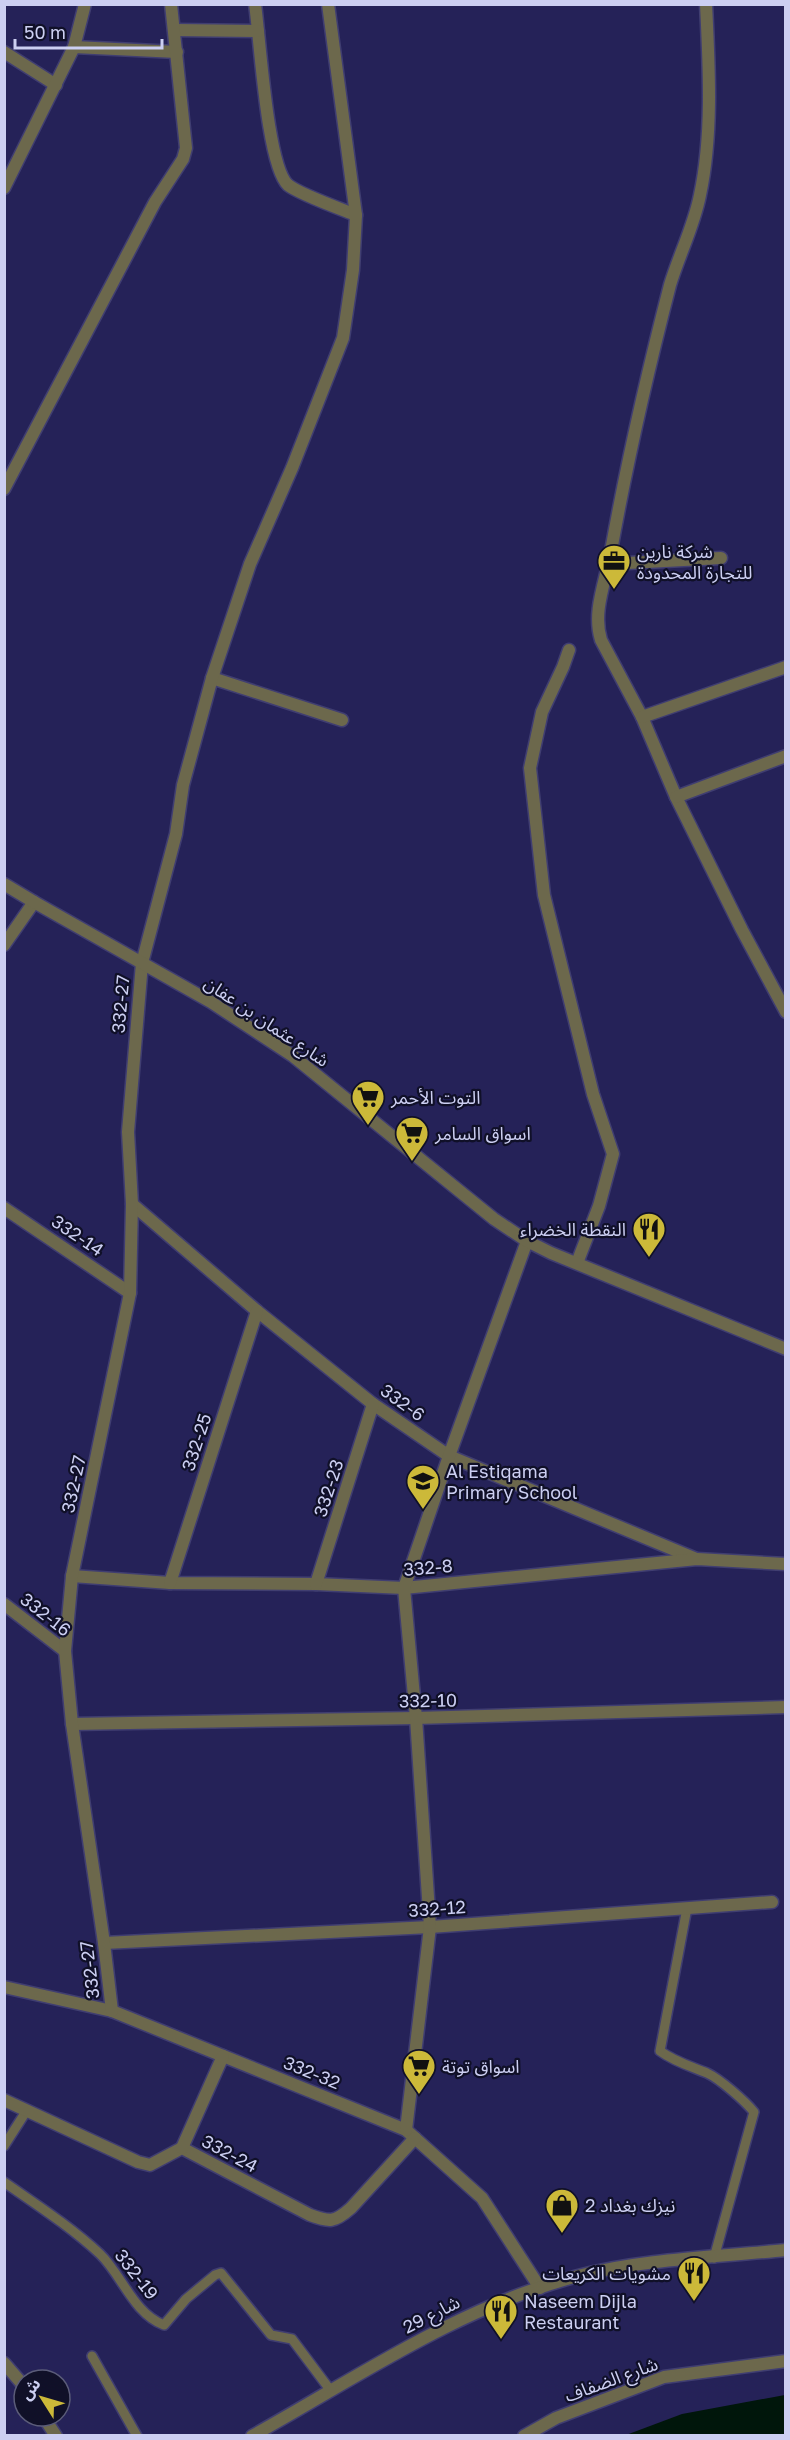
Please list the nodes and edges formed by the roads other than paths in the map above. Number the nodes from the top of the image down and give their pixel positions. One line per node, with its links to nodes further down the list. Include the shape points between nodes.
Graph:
1 (85, 4): 8 (street)
2 (171, 4): 6 (street)
3 (255, 4): 7 (street)
4 (328, 4): 13 (street, 332-27)
5 (706, 4): 16 (street, via 707,134 700,195 671,282 650,364)
6 (175, 30): 7 (street); 10 (street)
7 (258, 31): 13 (street, via 271,144 278,170 289,185)
8 (74, 47): 10 (street); 11 (street)
9 (4, 52): 11 (street)
10 (177, 52): 14 (street, via 186,148 183,159 155,202)
11 (57, 85): 12 (street)
12 (5, 187)
13 (356, 215): 19 (street, 332-27, via 343,338 250,564)
14 (4, 489)
15 (721, 558): 16 (street)
16 (609, 564): 20 (street, via 597,628)
17 (569, 650): 32 (street, via 542,712 531,768 544,895 593,1094 613,1154 599,1206)
18 (786, 667): 20 (street)
19 (212, 678): 21 (street); 27 (street, 332-27)
20 (642, 717): 23 (street)
21 (342, 720)
22 (786, 756): 23 (street)
23 (676, 797): 28 (street)
24 (4, 884): 25 (street, شارع عثمان بن عفان)
25 (34, 902): 26 (street); 27 (street, شارع عثمان بن عفان)
26 (4, 945)
27 (142, 963): 29 (street, 332-27, via 128,1132); 31 (street, شارع عثمان بن عفان, via 293,1056 494,1219)
28 (786, 1012)
29 (132, 1204): 33 (street, 332-27); 34 (street, 332-6)
30 (6, 1213): 33 (street, 332-14)
31 (527, 1241): 32 (street, شارع عثمان بن عفان); 37 (street)
32 (577, 1263): 35 (street, شارع عثمان بن عفان)
33 (130, 1293): 40 (street, 332-27)
34 (258, 1311): 36 (street, 332-6); 41 (street, 332-25)
35 (786, 1349)
36 (374, 1404): 37 (street, 332-6); 42 (street, 332-23)
37 (449, 1456): 38 (street, 332-6); 43 (street)
38 (697, 1559): 39 (street, 332-8); 43 (street, 332-8)
39 (786, 1564)
40 (72, 1576): 41 (street, 332-8); 45 (street, 332-27)
41 (170, 1583): 42 (street, 332-8)
42 (316, 1584): 43 (street, 332-8)
43 (404, 1588): 47 (street)
44 (4, 1604): 45 (street, 332-16)
45 (65, 1652): 48 (street, 332-27)
46 (786, 1707): 47 (street, 332-10)
47 (416, 1718): 48 (street, 332-10); 51 (street)
48 (72, 1724): 52 (street, 332-27)
49 (772, 1902): 50 (street, 332-12)
50 (687, 1908): 51 (street, 332-12); 63 (lane, via 660,2051 672,2060 710,2074 754,2112)
51 (430, 1928): 52 (street, 332-12); 58 (street)
52 (104, 1943): 54 (street, 332-27)
53 (4, 1987): 54 (street, 332-32)
54 (112, 2011): 55 (street, 332-32)
55 (223, 2056): 58 (street, 332-32); 60 (street)
56 (4, 2100): 57 (street, 332-24)
57 (27, 2110): 59 (lane); 60 (street, 332-24, via 150,2165)
58 (411, 2134): 60 (street, 332-24, via 351,2208 340,2218 327,2221); 64 (street, 332-32, via 482,2198)
59 (4, 2146)
60 (182, 2148)
61 (4, 2182): 67 (lane, 332-19, via 102,2256 142,2310 158,2323 164,2325 186,2299 221,2273 271,2335 292,2339)
62 (786, 2250): 63 (street, شارع 29)
63 (714, 2258): 64 (street, شارع 29, via 615,2268)
64 (540, 2288): 67 (street, شارع 29, via 477,2310)
65 (92, 2356): 68 (lane)
66 (786, 2361): 70 (street, شارع الضفاف, via 664,2377 556,2418)
67 (330, 2391): 69 (street, شارع 29)
68 (137, 2436)
69 (252, 2436)
70 (524, 2436)

